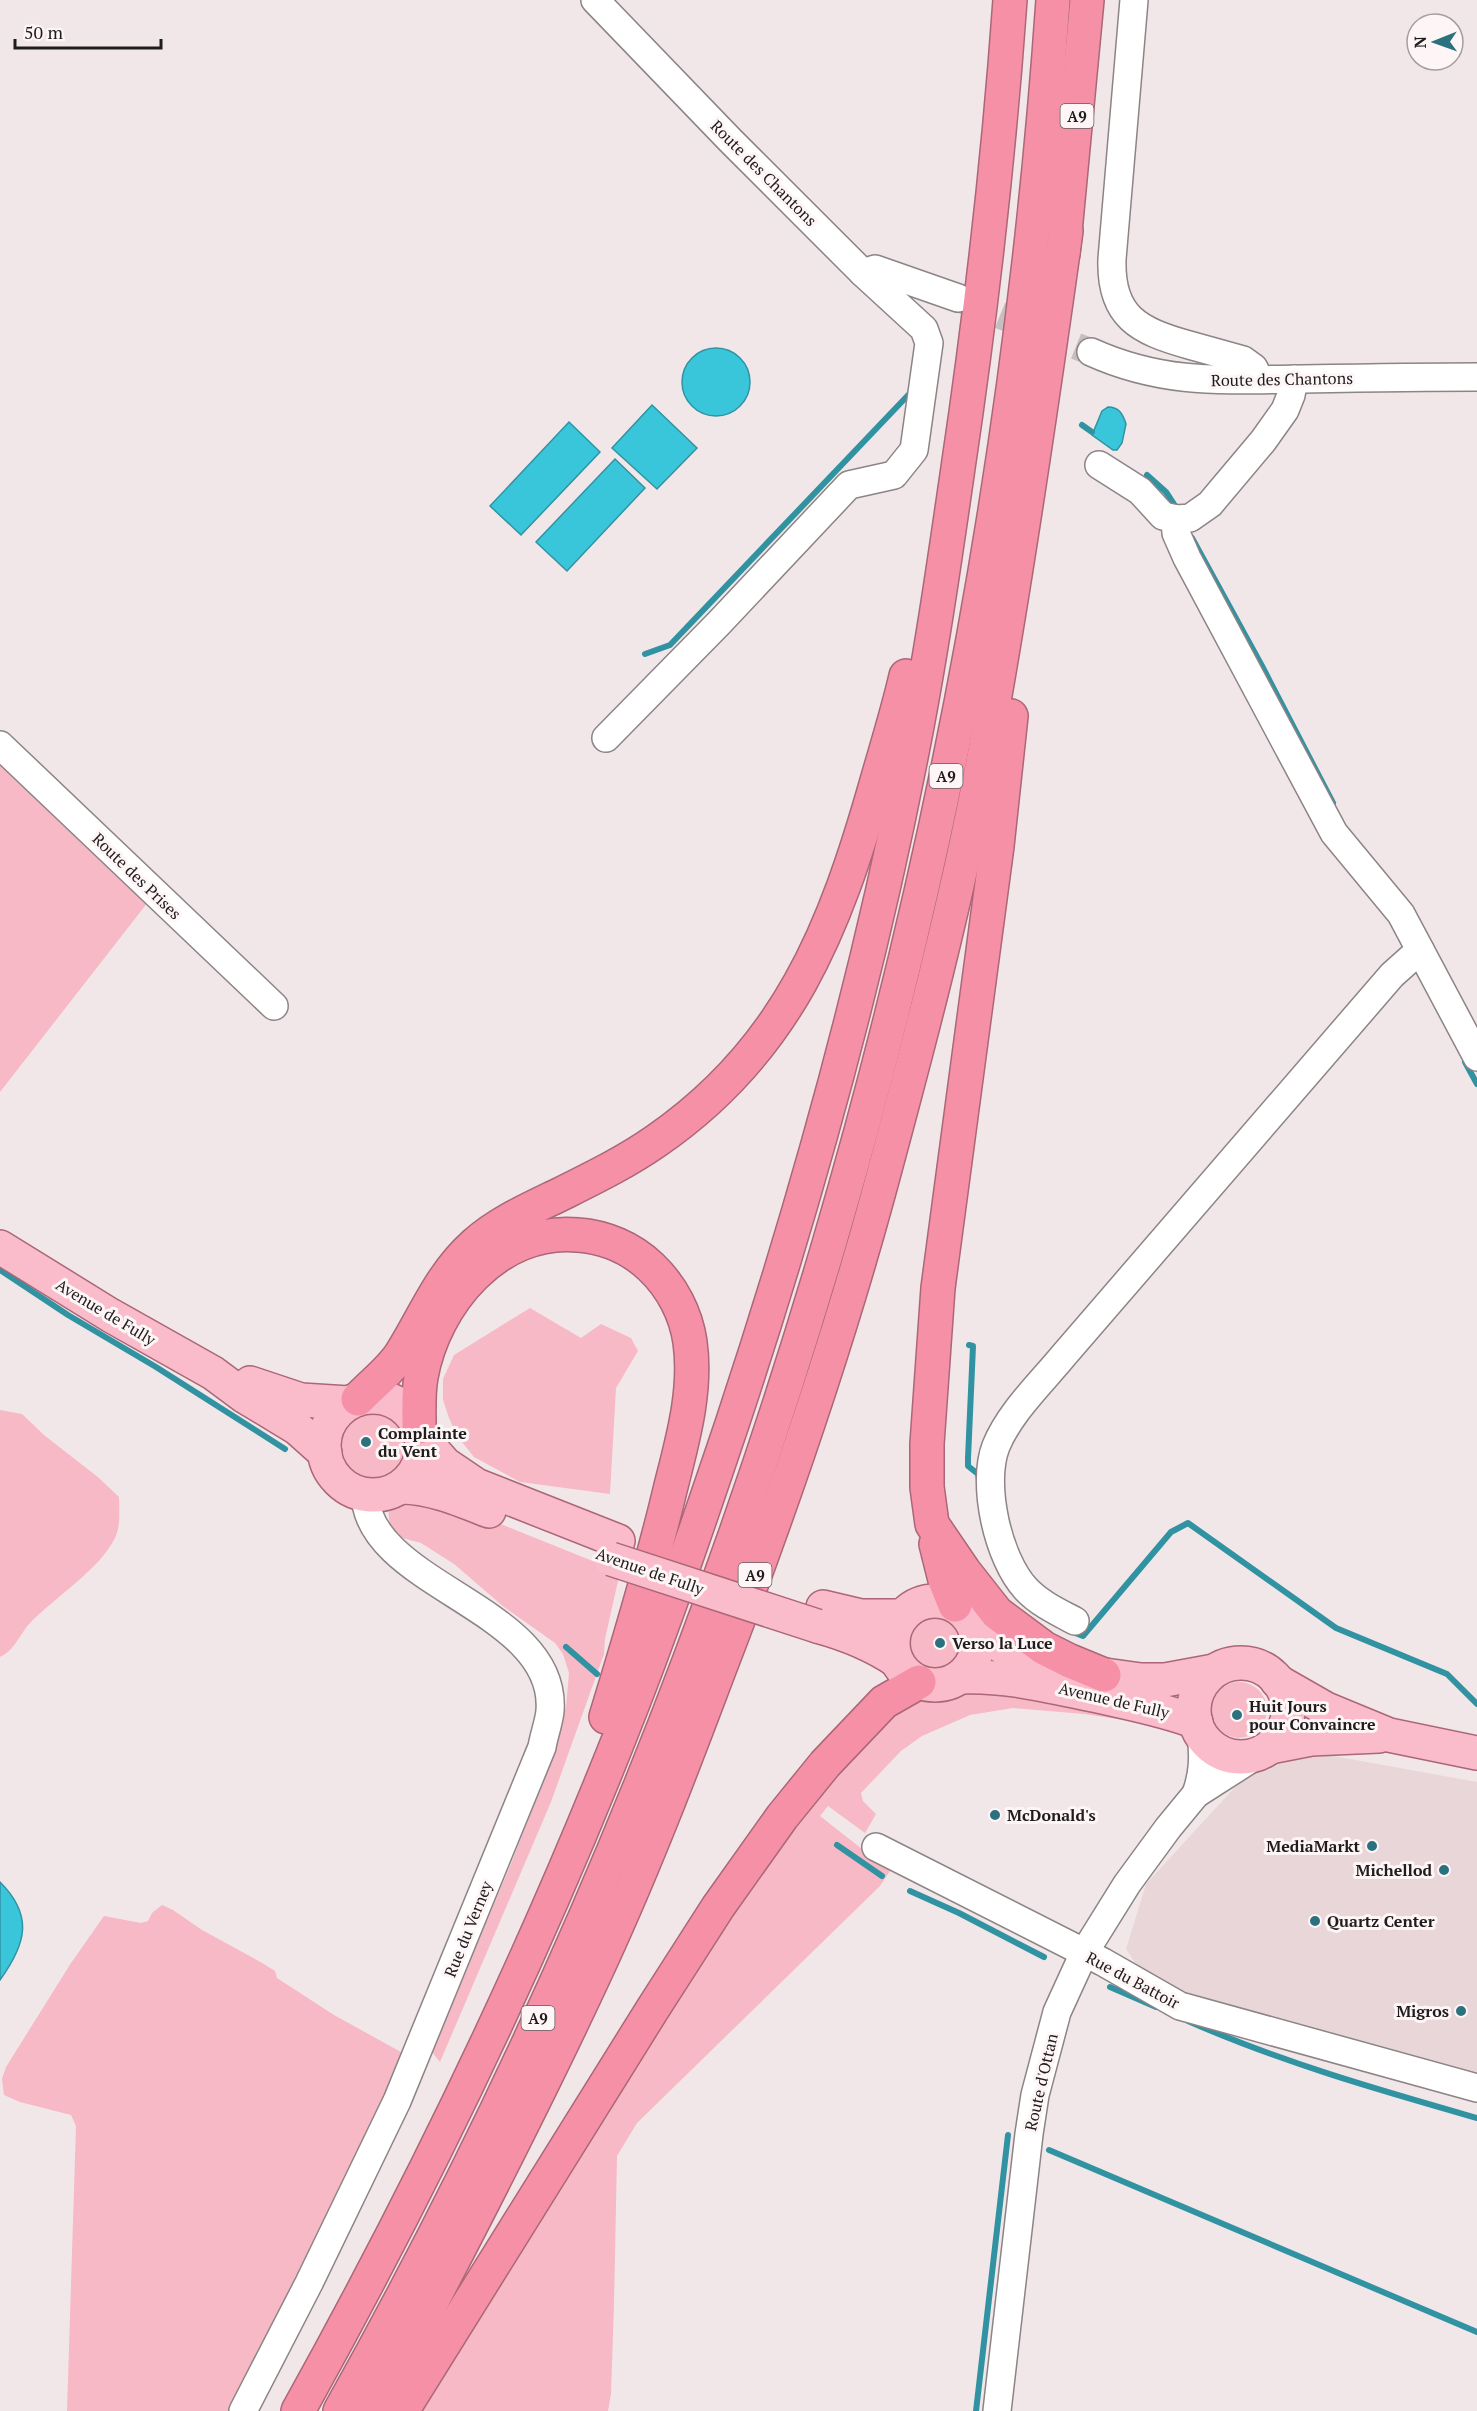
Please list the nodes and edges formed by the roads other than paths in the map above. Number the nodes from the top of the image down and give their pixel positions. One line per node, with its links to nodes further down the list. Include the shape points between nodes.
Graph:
1 (595, 0): 7 (street, Route des Chantons)
2 (1010, 0): 13 (highway, via 991,218)
3 (1053, 0): 50 (highway, A9, via 1028,265 981,593 920,893 841,1202 735,1531 632,1804 485,2133)
4 (1087, 0): 6 (highway, A9)
5 (1134, 0): 11 (street, via 1112,259 1115,296 1124,313 1140,327 1243,360 1254,368)
6 (1066, 231): 28 (highway, via 997,846 938,1288 927,1444); 51 (highway, A9, via 985,750 923,1023 837,1330 742,1609 670,1800 609,1942 474,2220)
7 (863, 273): 8 (street, via 875,269); 16 (street, Route des Chantons, via 924,329 929,343 914,450 894,475 849,485)
8 (958, 298)
9 (1091, 352): 11 (street, Route des Chantons, via 1128,367 1182,378)
10 (1477, 377): 12 (street, Route des Chantons)
11 (1258, 379): 12 (street, Route des Chantons)
12 (1294, 379): 15 (street, via 1285,410 1228,485 1196,515)
13 (970, 385): 23 (highway, via 925,599 869,808 832,920 788,1004 735,1072 676,1126 611,1169 512,1218 476,1244 449,1272 401,1355); 46 (highway, via 933,638 907,777 876,920 801,1204 760,1341 666,1614 616,1745)
14 (1099, 465): 15 (street, via 1140,491 1163,516)
15 (1174, 519): 18 (street, via 1187,558 1334,833 1392,902)
16 (606, 738)
17 (0, 745): 19 (street, Route des Prises)
18 (1420, 950): 20 (street); 33 (street, via 1377,992 1058,1362 1001,1436 989,1483 1006,1556 1034,1597)
19 (274, 1006)
20 (1477, 1057)
21 (0, 1247): 22 (main road, Avenue de Fully)
22 (213, 1374): 23 (main road, Avenue de Fully, via 301,1400); 25 (main road, Avenue de Fully, via 297,1428)
23 (353, 1401): 24 (main road, via 380,1396 394,1401 406,1409); 25 (main road, via 337,1412 329,1424)
24 (421, 1433): 26 (main road, via 418,1466); 29 (main road, Avenue de Fully, via 445,1464 476,1485); 46 (highway, via 421,1377 442,1319 479,1270 510,1247 552,1235 574,1234 606,1240 645,1262 679,1306 690,1340 691,1387 687,1421 664,1515 605,1718)
25 (325, 1453): 27 (main road, via 335,1477)
26 (401, 1486): 27 (main road, via 384,1494); 29 (main road, Avenue de Fully, via 459,1499)
27 (365, 1494): 48 (street, Rue du Verney, via 368,1516 385,1541 419,1570 514,1636 533,1658 546,1681 550,1710 542,1747 397,2101)
28 (932, 1524): 32 (highway, via 938,1558); 36 (highway, via 997,1612 1044,1648)
29 (614, 1550): 30 (main road, Avenue de Fully, bridge)
30 (820, 1616): 31 (main road, Avenue de Fully); 34 (main road, Avenue de Fully, via 881,1650)
31 (902, 1616): 32 (main road, via 924,1602 943,1601); 34 (main road, via 893,1646)
32 (965, 1616): 36 (main road, Avenue de Fully, via 1011,1653 1026,1660); 37 (main road, via 978,1639 976,1655)
33 (1075, 1621)
34 (908, 1671): 37 (main road, via 937,1685); 52 (highway, via 782,1817 718,1907)
35 (1215, 1671): 36 (main road, Avenue de Fully, via 1165,1680); 38 (main road, via 1229,1665 1250,1664); 39 (main road, via 1197,1694)
36 (1104, 1675)
37 (960, 1677): 39 (main road, Avenue de Fully, via 1044,1684 1138,1705)
38 (1277, 1681): 40 (main road, via 1326,1709); 41 (main road, via 1284,1693 1287,1715 1280,1736)
39 (1198, 1729): 41 (main road, via 1213,1748 1228,1755 1245,1757); 43 (street, Route d'Ottan, via 1204,1762)
40 (1389, 1735): 41 (main road, via 1311,1739); 42 (main road)
41 (1265, 1750): 43 (street, Route d'Ottan)
42 (1477, 1753)
43 (1197, 1794): 45 (street, Route d'Ottan, via 1127,1884)
44 (876, 1847): 45 (street, Rue du Battoir)
45 (1084, 1953): 47 (street, Rue du Battoir, via 1180,2006); 53 (street, Route d'Ottan, via 1057,2012 1035,2095)
46 (493, 2032): 49 (highway, via 404,2214)
47 (1477, 2088)
48 (243, 2411)
49 (298, 2411)
50 (340, 2411)
51 (374, 2411)
52 (402, 2411)
53 (997, 2411)

